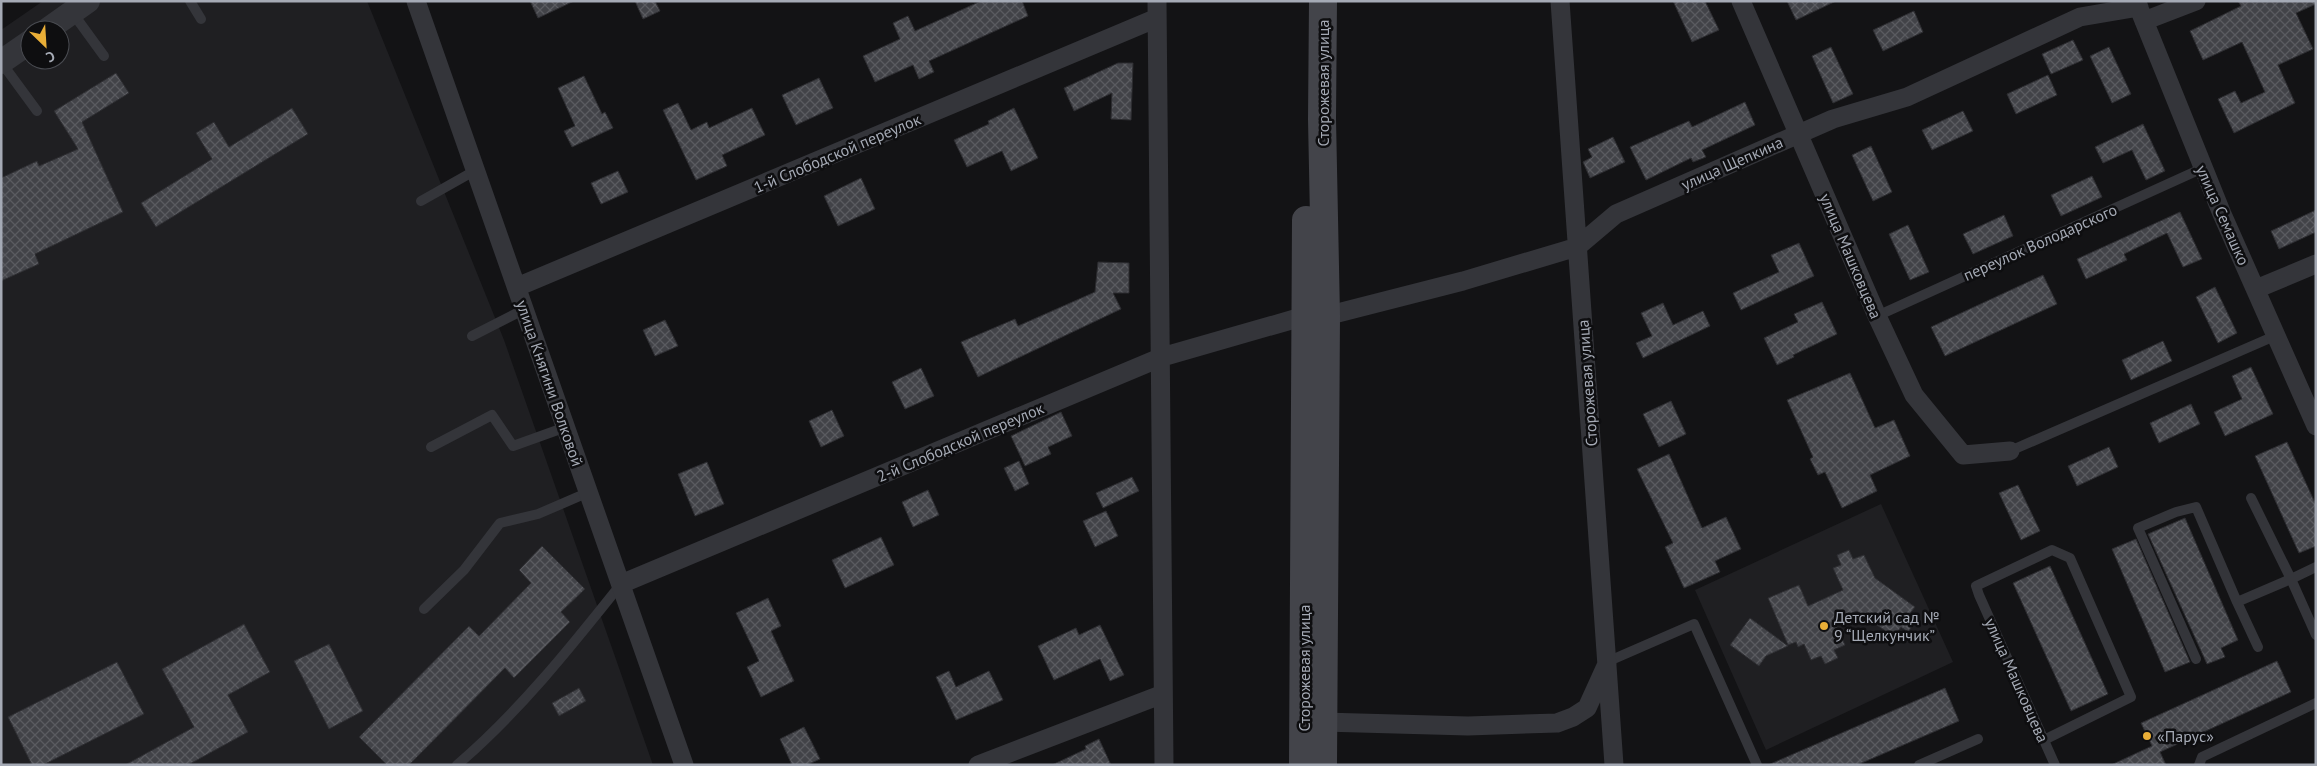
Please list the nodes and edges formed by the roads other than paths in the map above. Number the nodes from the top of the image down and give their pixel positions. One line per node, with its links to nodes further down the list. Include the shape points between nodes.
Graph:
1 (190, 1): 11 (lane)
2 (416, 1): 19 (street, улица Княгини Волковой)
3 (1307, 1): 26 (main road, Сторожевая улица)
4 (1323, 1): 26 (main road, Сторожевая улица)
5 (1560, 1): 21 (street, Сторожевая улица)
6 (1741, 1): 17 (street, улица Машковцева)
7 (2196, 1): 10 (street, улица Щепкина)
8 (80, 7): 12 (street); 14 (lane)
9 (1157, 10): 23 (street, 1-й Слободской переулок); 30 (street)
10 (2140, 10): 17 (street, улица Щепкина, via 2080,16 1907,97 1833,119); 18 (street, улица Семашко)
11 (201, 19)
12 (61, 20)
13 (20, 49): 15 (street)
14 (104, 56)
15 (1, 62): 16 (lane)
16 (36, 111)
17 (1798, 134): 21 (street, улица Щепкина, via 1616,214); 27 (street, улица Машковцева)
18 (2203, 168): 24 (street, улица Семашко); 27 (lane, переулок Володарского)
19 (476, 170): 20 (lane); 23 (street, улица Княгини Волковой)
20 (421, 201)
21 (1577, 247): 26 (street, улица Щепкина, via 1463,281); 45 (street, Сторожевая улица)
22 (2316, 264): 24 (street)
23 (517, 287): 25 (street, улица Княгини Волковой)
24 (2256, 289): 28 (street, улица Семашко)
25 (525, 310): 29 (lane); 32 (street, улица Княгини Волковой)
26 (1316, 316): 30 (street, 2-й Слободской переулок); 48 (main road, Сторожевая улица); 55 (main road, Сторожевая улица)
27 (1877, 316): 34 (street, улица Машковцева, via 1914,395 1963,455)
28 (2277, 335): 31 (street, улица Семашко); 34 (lane)
29 (472, 336)
30 (1162, 358): 39 (street, 2-й Слободской переулок); 46 (street)
31 (2316, 426)
32 (566, 427): 33 (lane, via 513,446 492,415); 35 (street, улица Княгини Волковой)
33 (432, 447)
34 (2010, 451)
35 (589, 492): 39 (street, улица Княгини Волковой); 41 (lane, via 538,514 500,523 464,570)
36 (2251, 498): 38 (lane)
37 (2316, 567): 38 (lane)
38 (2291, 579): 40 (lane); 42 (lane)
39 (621, 584): 51 (lane, via 550,672 487,740); 52 (street, улица Княгини Волковой)
40 (2237, 602): 43 (lane); 44 (lane, via 2196,507 2138,528)
41 (424, 609)
42 (2316, 635)
43 (2258, 647)
44 (2196, 659)
45 (1608, 661): 48 (street, via 1587,708 1557,723 1468,726); 57 (street, Сторожевая улица); 58 (lane, via 1694,624)
46 (1163, 694): 53 (street); 54 (street)
47 (2316, 703): 61 (lane, via 2202,757)
48 (1323, 722): 56 (main road, Сторожевая улица)
49 (1978, 739): 59 (lane)
50 (2044, 740): 50 (lane, улица Машковцева, via 1976,586 2052,550 2070,558 2131,697); 60 (lane, улица Машковцева)
51 (457, 765)
52 (684, 765)
53 (978, 765)
54 (1164, 765)
55 (1304, 765)
56 (1323, 765)
57 (1614, 765)
58 (1757, 765)
59 (1919, 765)
60 (2055, 765)
61 (2199, 765)

